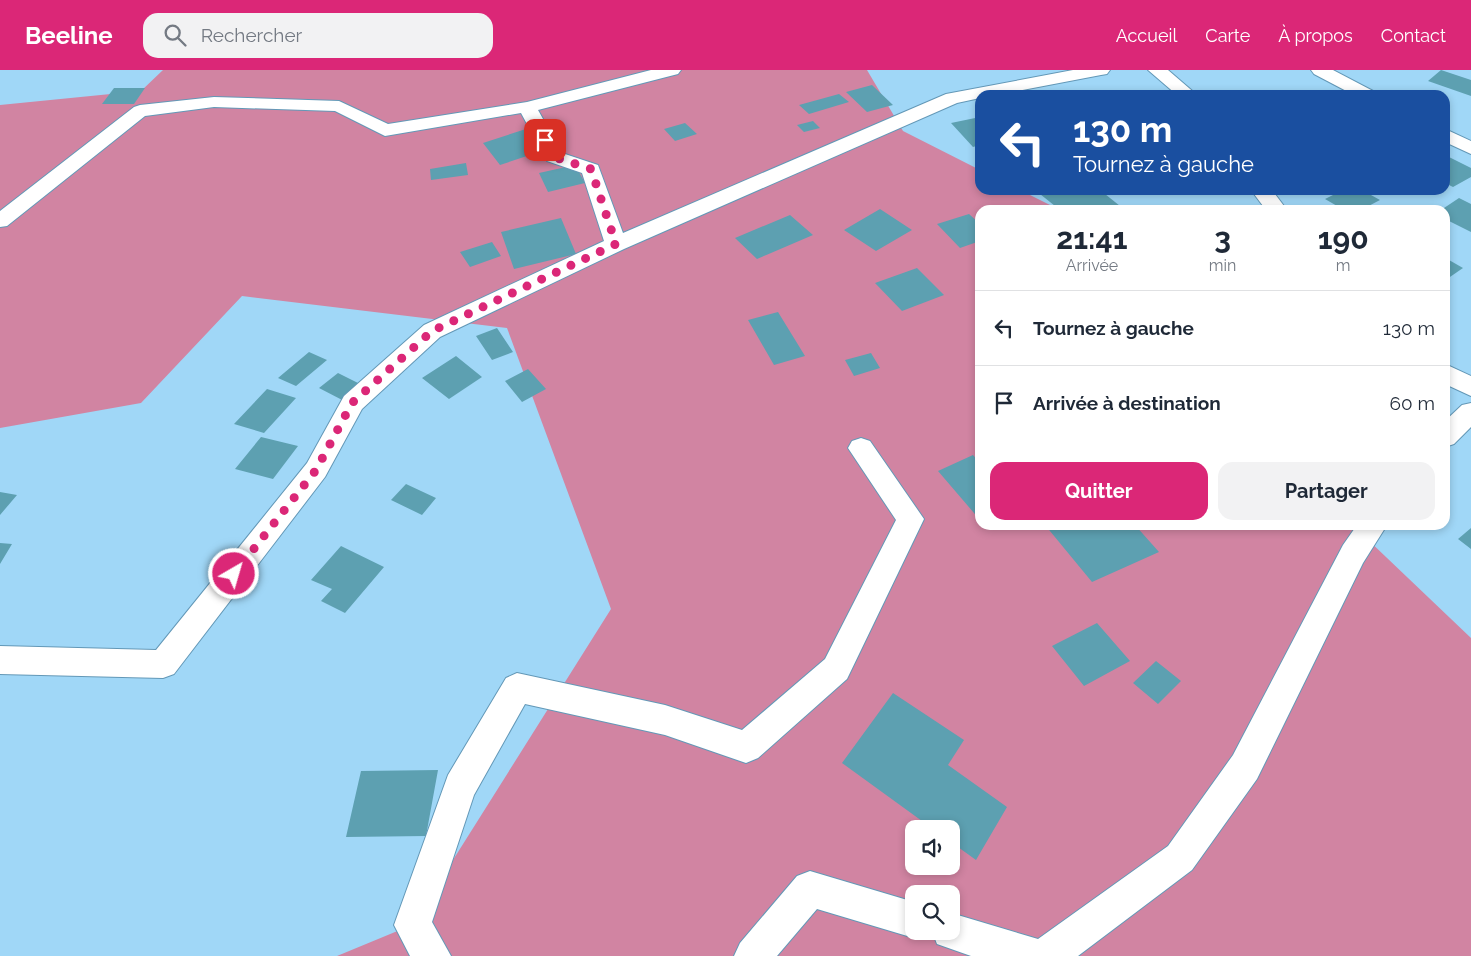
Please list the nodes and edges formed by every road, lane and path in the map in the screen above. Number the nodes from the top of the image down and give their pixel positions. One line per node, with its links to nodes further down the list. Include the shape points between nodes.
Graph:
1 (672, 70): 10 (street)
2 (1100, 70): 5 (street)
3 (1158, 70): 7 (street)
4 (1320, 70): 8 (street)
5 (1038, 75): 6 (street)
6 (982, 90)
7 (1182, 90)
8 (1358, 90)
9 (975, 92): 14 (street, via 952,98)
10 (527, 107): 13 (street, via 385,130 339,106 214,102 140,110); 14 (street, via 554,157 591,169)
11 (1450, 138): 12 (street)
12 (1471, 148)
13 (0, 221)
14 (616, 244): 21 (street, via 432,331 352,403 316,470 164,664)
15 (1450, 376): 16 (street)
16 (1471, 387)
17 (1471, 412): 18 (street)
18 (1450, 432)
19 (861, 448): 24 (street, via 910,519 836,669 746,746 665,720 517,688 460,787 412,925)
20 (1370, 530): 27 (street, via 1353,554 1245,767 1180,858)
21 (0, 660)
22 (905, 917): 25 (street, via 810,890)
23 (960, 934): 26 (street)
24 (432, 956)
25 (753, 956)
26 (1033, 956)
27 (1046, 956)

